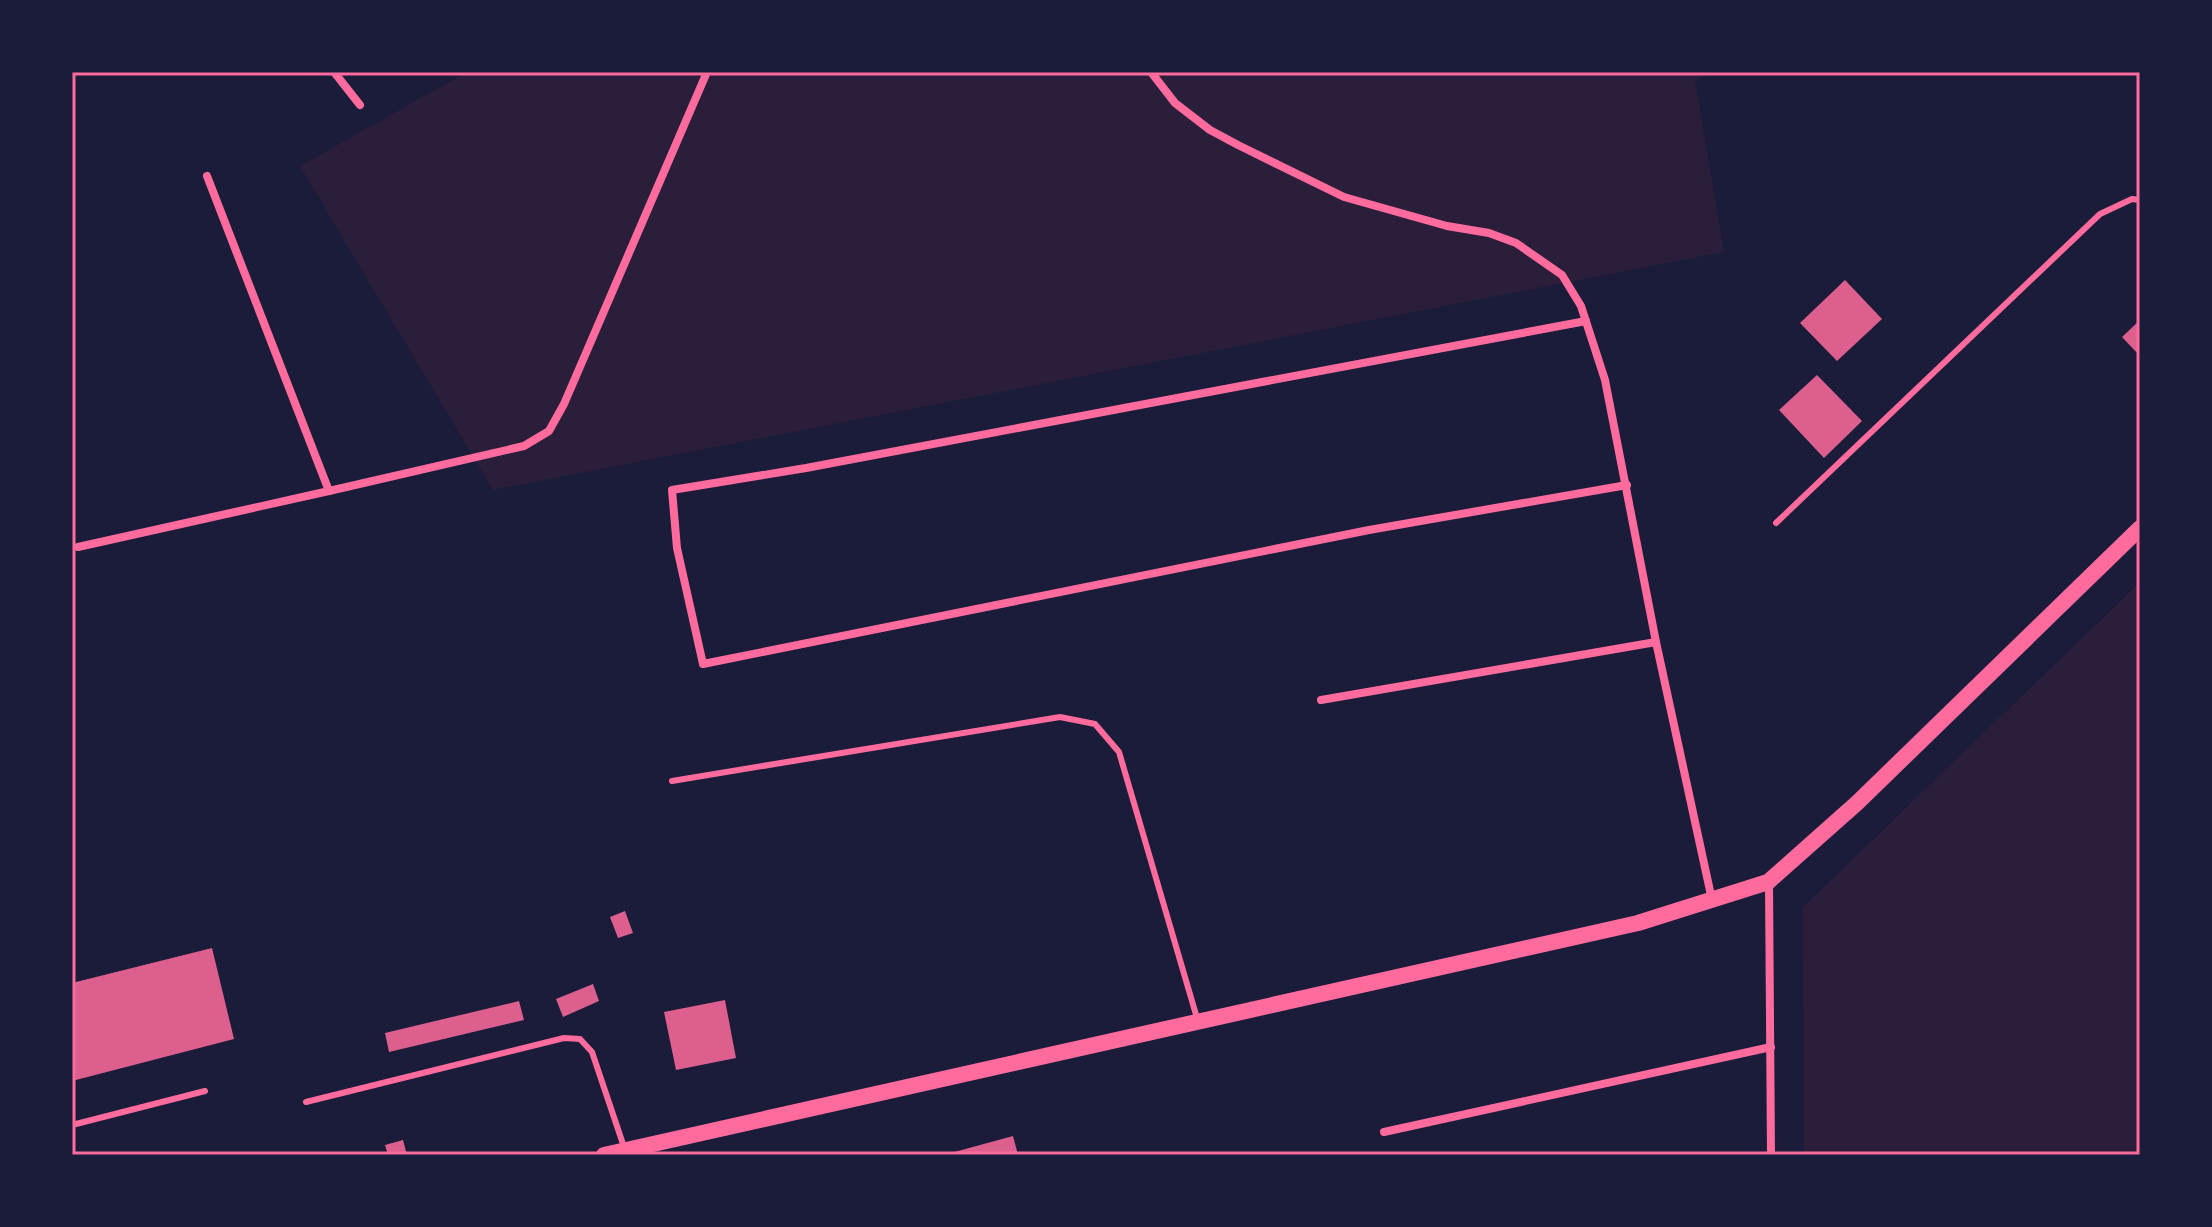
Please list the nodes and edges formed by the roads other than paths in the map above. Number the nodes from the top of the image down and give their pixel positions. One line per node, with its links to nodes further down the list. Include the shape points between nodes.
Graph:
1 (334, 72): 4 (street)
2 (707, 72): 9 (street, via 549,431 524,446)
3 (1151, 72): 7 (street, via 1175,103 1210,130 1344,197 1516,243 1562,275)
4 (360, 105)
5 (207, 176): 9 (street)
6 (2140, 200): 10 (lane, via 2100,214)
7 (1586, 321): 8 (street, via 1605,380); 8 (street, via 672,490 677,548 703,664 1369,530)
8 (1627, 485): 13 (street)
9 (329, 491): 12 (street)
10 (1776, 523)
11 (2140, 528): 16 (main road, via 1857,803)
12 (78, 547)
13 (1656, 642): 14 (street); 17 (street)
14 (1321, 700)
15 (672, 781): 18 (lane, via 1060,717 1095,724 1119,752)
16 (1768, 882): 17 (main road); 19 (street)
17 (1712, 900): 18 (main road, via 1638,923)
18 (1198, 1022): 24 (main road)
19 (1771, 1047): 23 (street); 26 (street)
20 (205, 1091): 22 (lane)
21 (306, 1102): 24 (lane, via 564,1038 580,1039 592,1052)
22 (72, 1125)
23 (1384, 1132)
24 (630, 1151): 25 (main road)
25 (604, 1155)
26 (1771, 1155)

